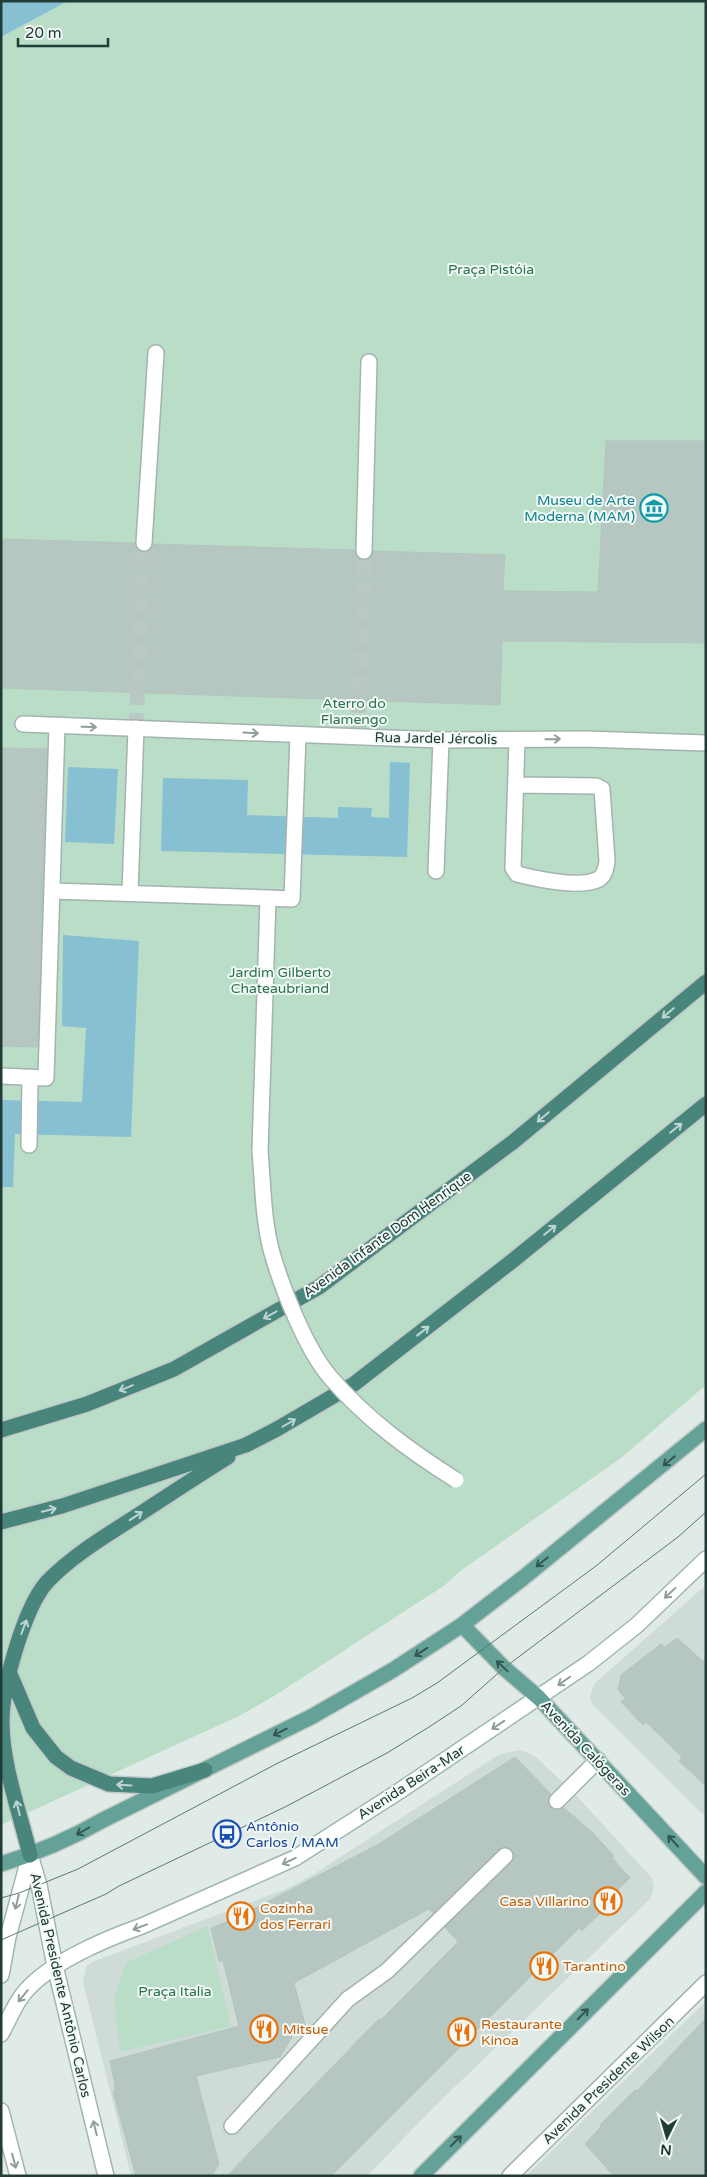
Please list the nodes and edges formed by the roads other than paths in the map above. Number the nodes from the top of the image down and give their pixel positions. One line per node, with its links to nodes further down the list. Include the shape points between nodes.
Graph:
1 (156, 354): 3 (street)
2 (369, 362): 4 (street)
3 (144, 544)
4 (364, 551)
5 (23, 724): 6 (street, Rua Jardel Jércolis)
6 (57, 726): 7 (street, Rua Jardel Jércolis, one-way to 7); 14 (street)
7 (136, 728): 8 (street, Rua Jardel Jércolis, one-way to 8); 15 (street)
8 (298, 736): 9 (street, Rua Jardel Jércolis); 16 (street, via 292,899)
9 (441, 740): 10 (street, Rua Jardel Jércolis); 13 (street)
10 (518, 740): 11 (street, Rua Jardel Jércolis, one-way to 11); 12 (street)
11 (704, 744)
12 (516, 785): 12 (street, via 513,868 517,874 564,882 588,882 601,878 607,861 602,789 596,786)
13 (436, 872)
14 (52, 890): 15 (street); 19 (street, via 46,1078)
15 (130, 892): 16 (street)
16 (268, 898): 25 (street, bridge, via 260,1151 272,1252 302,1332 329,1376 361,1409 412,1452)
17 (706, 982): 23 (highway, Avenida Infante Dom Henrique, one-way to 23, via 513,1142 320,1287 174,1369 87,1404)
18 (1, 1076): 19 (street)
19 (30, 1077): 21 (street)
20 (706, 1104): 24 (highway, one-way to 20, via 354,1384)
21 (29, 1142)
22 (706, 1429): 28 (main road, one-way to 28)
23 (1, 1430)
24 (246, 1445): 26 (highway, one-way to 24, via 62,1506); 29 (highway, one-way to 24, via 19,1638 32,1606 46,1584 73,1559 111,1532)
25 (456, 1480)
26 (1, 1522)
27 (706, 1559): 30 (street, Avenida Beira-Mar, one-way to 30, via 636,1625)
28 (462, 1625): 30 (main road, Avenida Calógeras, one-way to 28); 32 (main road, one-way to 32, via 328,1708)
29 (10, 1674): 32 (highway, one-way to 29, via 152,1786 109,1784 71,1768 56,1757 33,1728); 34 (highway, one-way to 29, via 5,1755 2,1722)
30 (539, 1698): 31 (main road, Avenida Calógeras); 39 (street, Avenida Beira-Mar, one-way to 39, via 295,1858 120,1934)
31 (598, 1760): 33 (street); 37 (main road, Avenida Calógeras, one-way to 31)
32 (205, 1770): 34 (main road, one-way to 34)
33 (557, 1802)
34 (30, 1855): 36 (main road); 39 (street, Avenida Presidente Antônio Carlos, via 48,1921); 40 (street, Avenida Presidente Antônio Carlos, one-way to 40)
35 (505, 1856): 44 (street, via 387,1971 348,1999)
36 (1, 1864)
37 (706, 1877)
38 (706, 1892): 47 (main road, one-way to 38)
39 (55, 1966): 42 (street, Avenida Beira-Mar, one-way to 42, via 19,1999); 46 (street, Avenida Presidente Antônio Carlos, one-way to 39)
40 (1, 1975)
41 (706, 1983): 48 (street, Avenida Presidente Wilson)
42 (1, 2034)
43 (1, 2111): 45 (street, one-way to 45)
44 (232, 2126)
45 (18, 2176)
46 (106, 2176)
47 (421, 2176)
48 (510, 2176)

